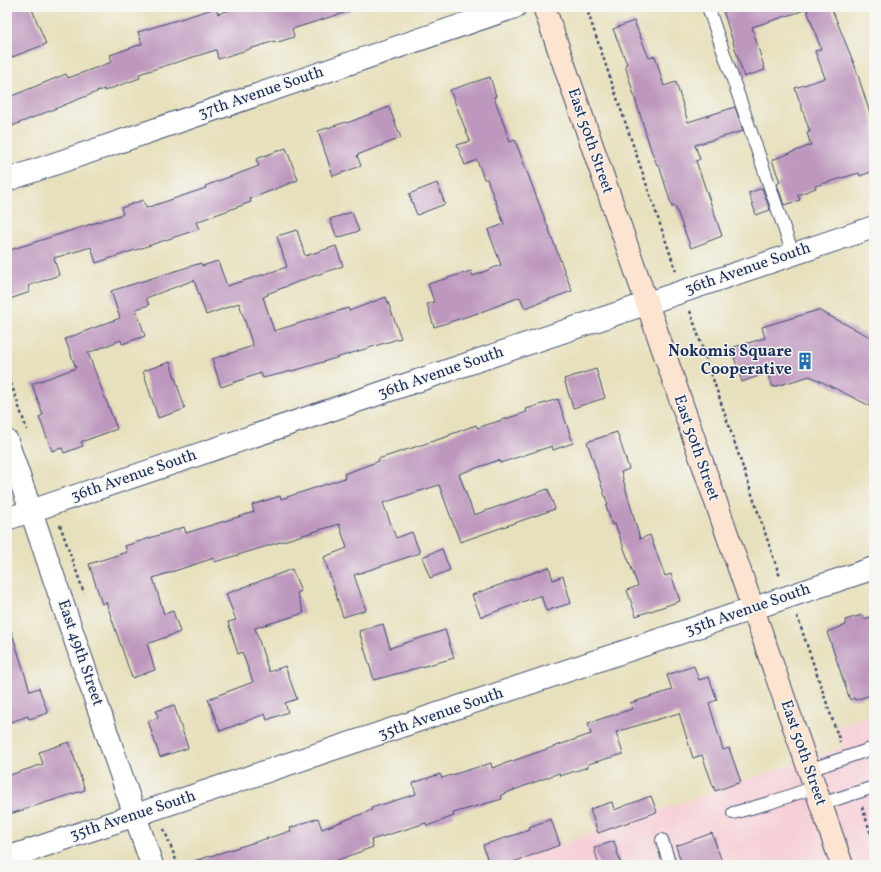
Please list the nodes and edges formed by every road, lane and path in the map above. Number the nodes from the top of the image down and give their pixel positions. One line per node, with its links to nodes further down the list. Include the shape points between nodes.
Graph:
1 (515, 7): 5 (street, 37th Avenue South)
2 (544, 7): 9 (street, East 50th Street)
3 (586, 7): 8 (path)
4 (708, 7): 7 (lane)
5 (7, 180)
6 (874, 227): 7 (street, 36th Avenue South)
7 (793, 254): 9 (street, 36th Avenue South)
8 (676, 272)
9 (646, 304): 12 (street, 36th Avenue South); 16 (street, East 50th Street)
10 (687, 304): 15 (path)
11 (7, 441): 12 (street, East 49th Street)
12 (31, 511): 13 (street, 36th Avenue South); 24 (street, East 49th Street)
13 (7, 519)
14 (874, 568): 16 (street, 35th Avenue South)
15 (782, 581)
16 (752, 609): 20 (street, East 50th Street); 24 (street, 35th Avenue South)
17 (794, 615): 19 (path, via 798,617)
18 (874, 748): 19 (lane)
19 (845, 758): 20 (lane)
20 (815, 787): 22 (lane); 23 (lane); 32 (street, East 50th Street)
21 (874, 787): 22 (lane)
22 (857, 792): 27 (path)
23 (733, 813)
24 (135, 816): 28 (street, 35th Avenue South); 29 (street, East 49th Street)
25 (160, 827): 30 (path, via 166,829)
26 (662, 840): 31 (lane)
27 (874, 843)
28 (7, 858)
29 (152, 865)
30 (178, 865)
31 (670, 865)
32 (842, 865)

